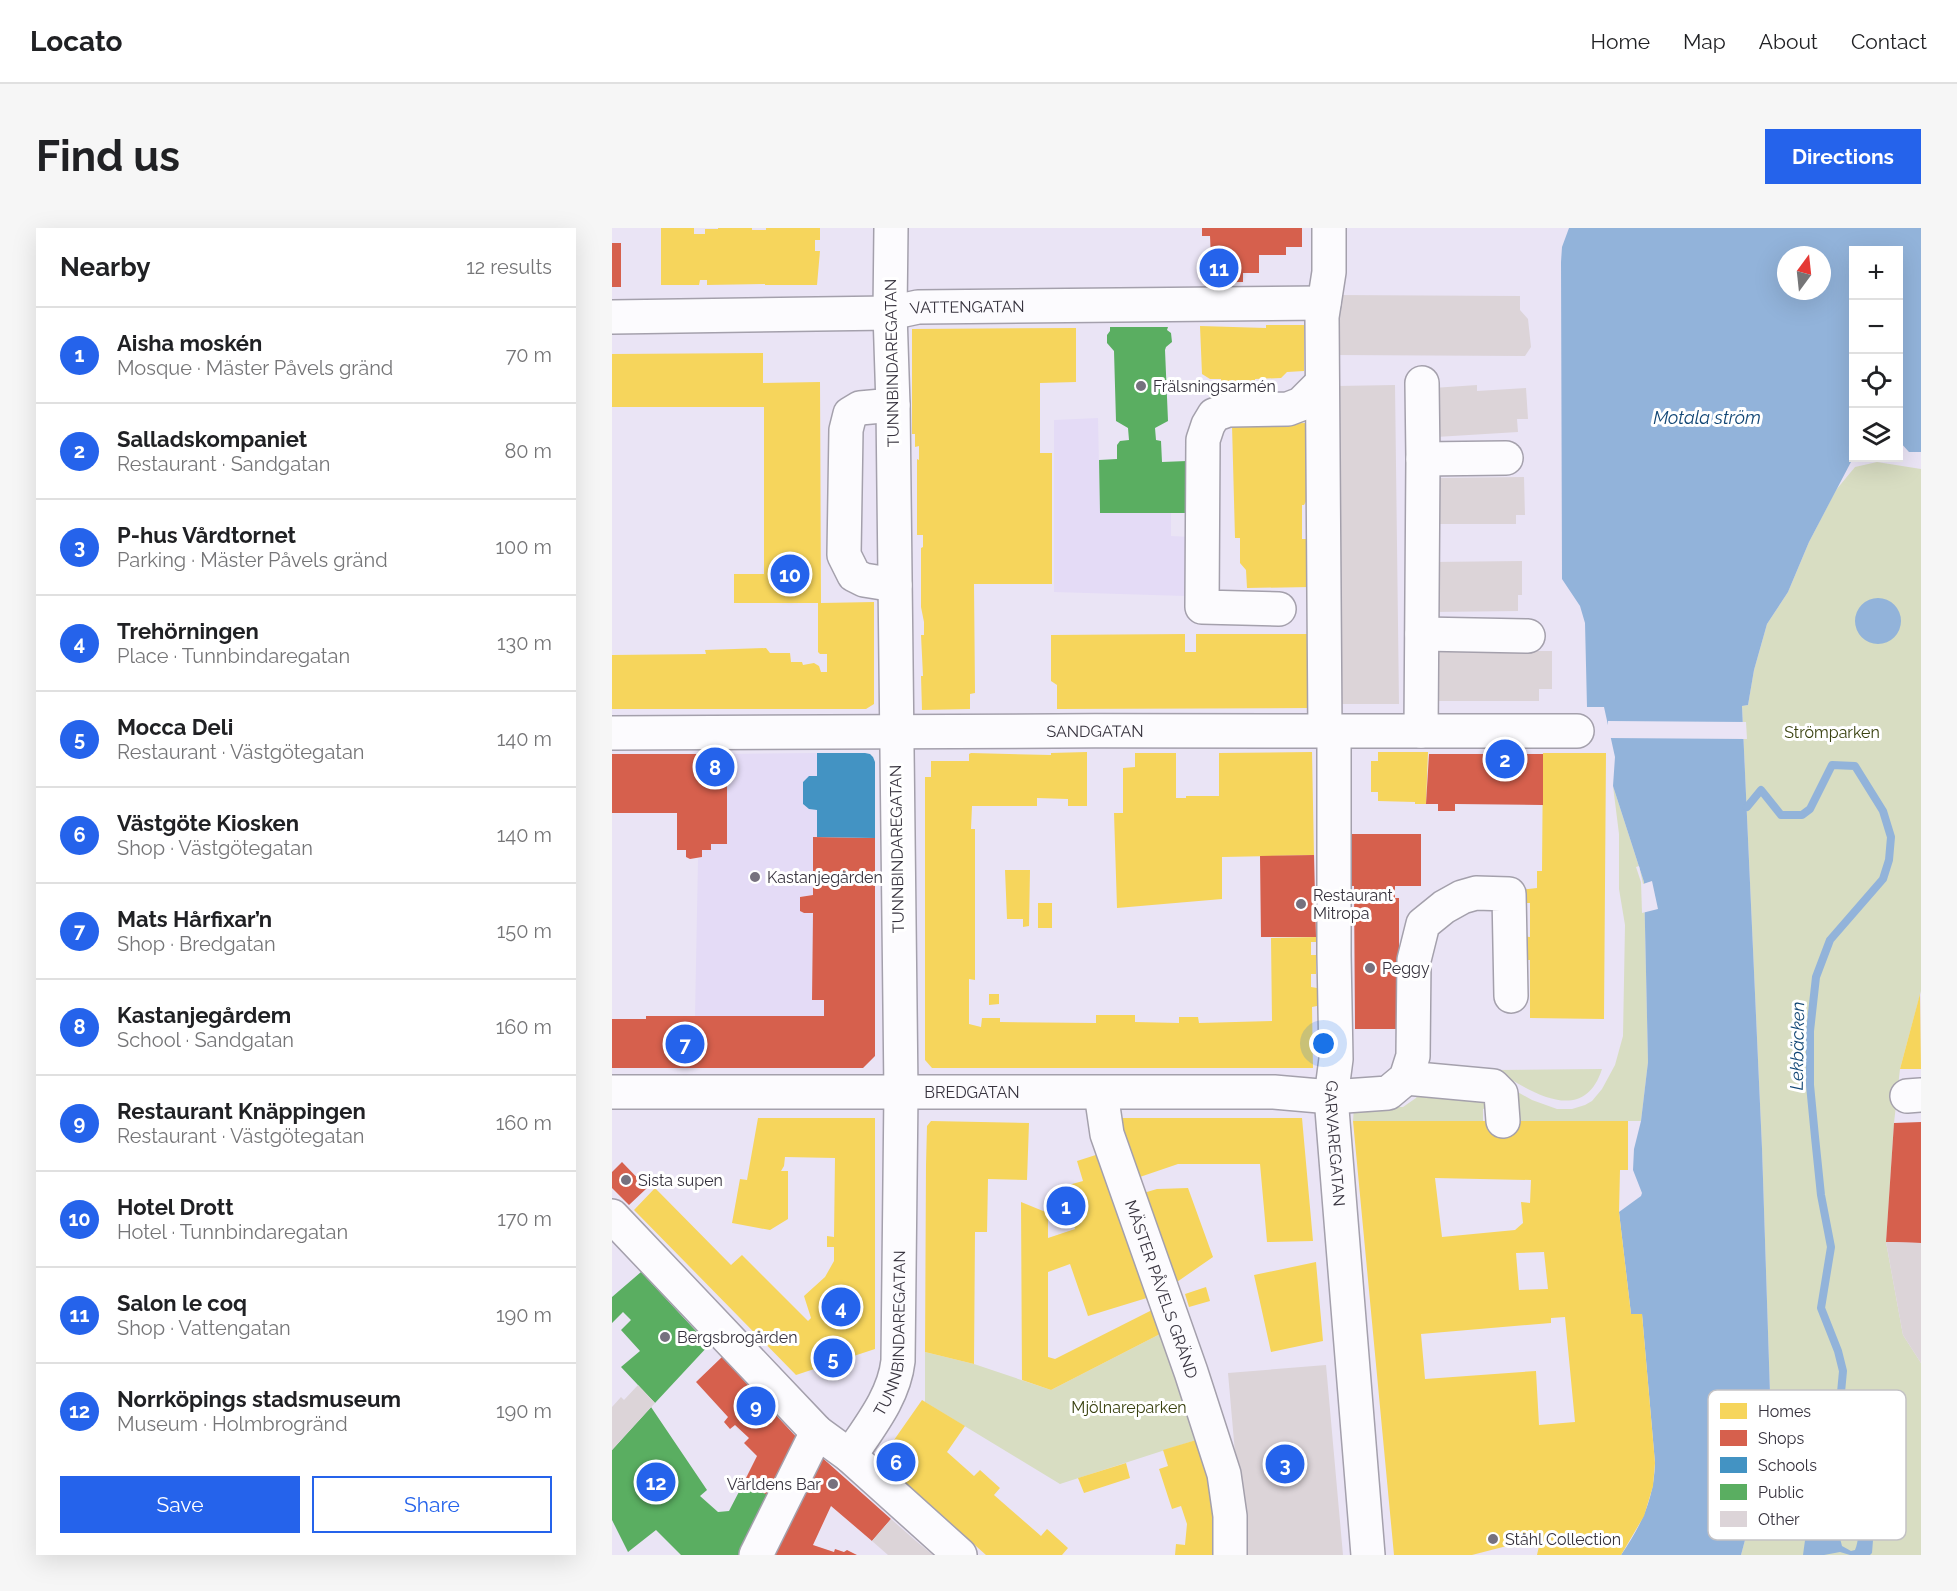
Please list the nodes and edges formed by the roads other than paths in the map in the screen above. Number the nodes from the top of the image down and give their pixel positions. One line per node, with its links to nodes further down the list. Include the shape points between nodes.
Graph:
1 (891, 228): 4 (street, TUNNBINDAREGATAN)
2 (1329, 228): 3 (street)
3 (1324, 303): 4 (street, VATTENGATAN, via 918,308); 6 (street, GARVAREGATAN)
4 (890, 313): 5 (street, VATTENGATAN); 8 (street, TUNNBINDAREGATAN)
5 (612, 316)
6 (1322, 383): 12 (street, via 1301,404 1288,409 1228,410 1214,415 1203,440 1202,607); 18 (street, GARVAREGATAN)
7 (1422, 383): 10 (street)
8 (893, 405): 11 (street, TUNNBINDAREGATAN); 11 (street, via 860,408 850,414 846,430 844,555 854,575)
9 (1506, 458): 10 (street)
10 (1423, 459): 13 (street)
11 (895, 585): 15 (street, TUNNBINDAREGATAN)
12 (1279, 609)
13 (1422, 634): 14 (street); 16 (street)
14 (1528, 636)
15 (896, 730): 18 (street, SANDGATAN); 19 (street, SANDGATAN); 23 (street, TUNNBINDAREGATAN)
16 (1422, 731): 17 (street, SANDGATAN); 18 (street, SANDGATAN)
17 (1577, 731)
18 (1329, 732): 25 (street, GARVAREGATAN, via 1336,1059)
19 (612, 733)
20 (1511, 996): 21 (street, via 1509,894 1476,893 1444,907 1423,924 1414,960 1413,1056)
21 (1406, 1078): 25 (street, BREDGATAN, via 1388,1093); 26 (street, via 1493,1086 1502,1094)
22 (612, 1092): 23 (street, BREDGATAN)
23 (901, 1092): 24 (street, BREDGATAN); 29 (street, TUNNBINDAREGATAN, via 897,1375 884,1404)
24 (1101, 1094): 25 (street, BREDGATAN, via 1275,1092); 32 (street, MÄSTER PÅVELS GRÄND, via 1107,1134 1224,1474)
25 (1331, 1097): 33 (street, GARVAREGATAN, via 1350,1201 1367,1408)
26 (1503, 1121)
27 (612, 1216): 28 (street)
28 (817, 1432): 29 (street); 30 (street)
29 (850, 1456): 31 (street)
30 (756, 1555)
31 (960, 1555)
32 (1230, 1555)
33 (1368, 1555)

